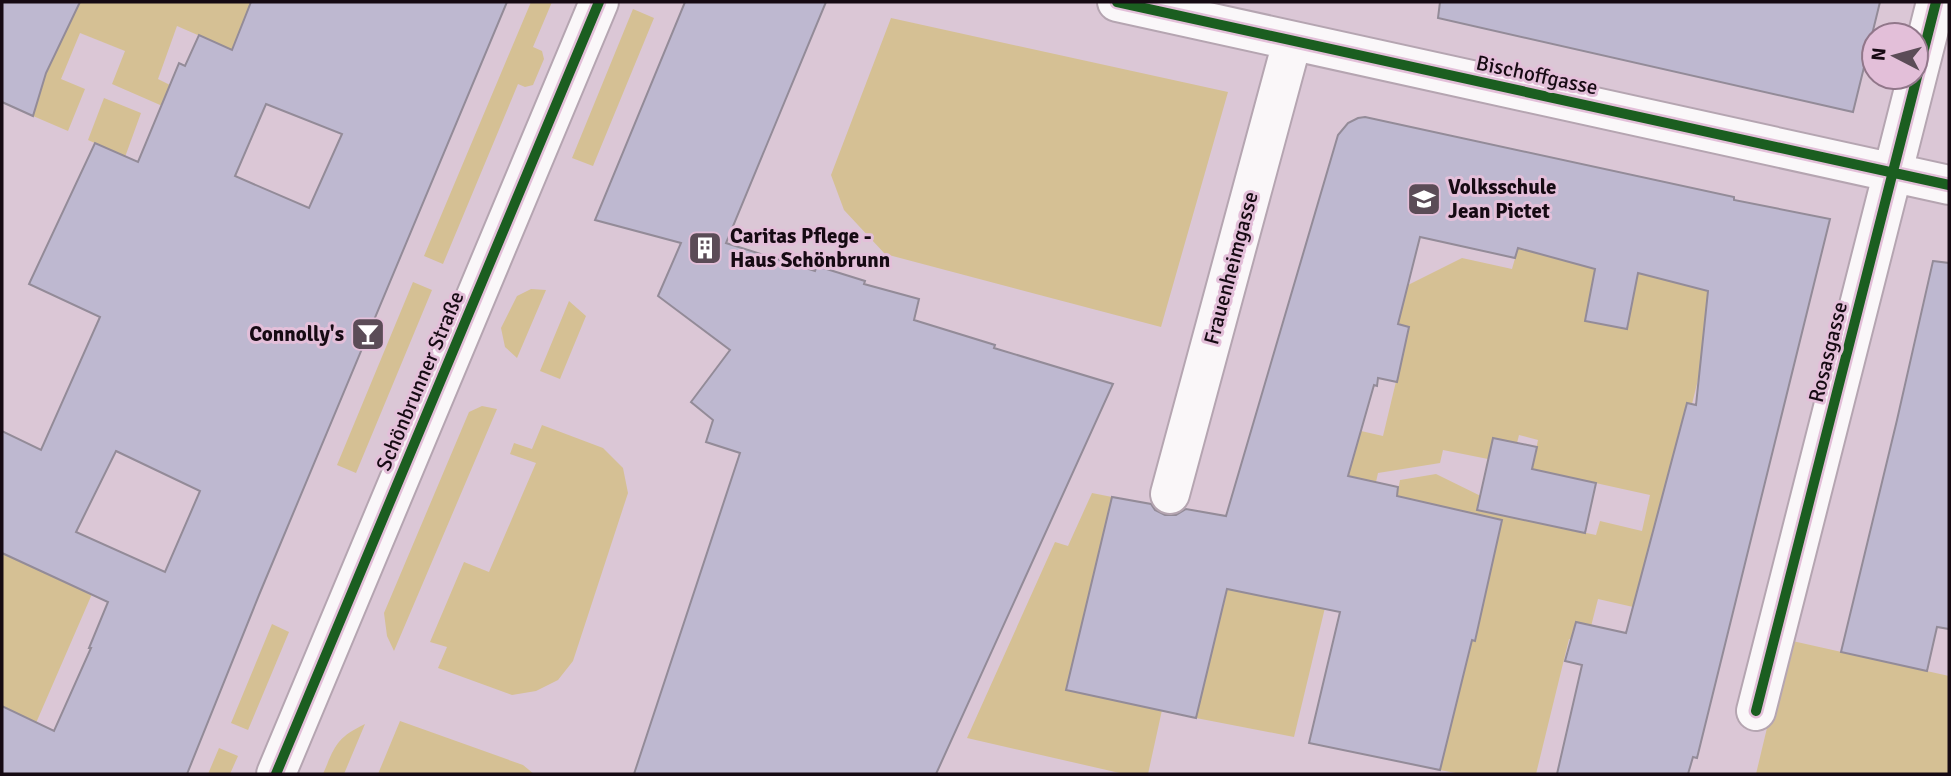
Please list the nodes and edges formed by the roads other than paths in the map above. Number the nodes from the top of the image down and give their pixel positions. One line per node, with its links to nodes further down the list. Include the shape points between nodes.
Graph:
1 (599, 2): 9 (street, Schönbrunner Straße)
2 (1117, 2): 4 (street, Bischoffgasse)
3 (1936, 2): 5 (street, Rosasgasse)
4 (1293, 42): 5 (street, Bischoffgasse); 7 (street, Frauenheimgasse)
5 (1894, 173): 6 (street, Bischoffgasse); 8 (street, Rosasgasse)
6 (1949, 185)
7 (1170, 494)
8 (1756, 711)
9 (276, 774)

